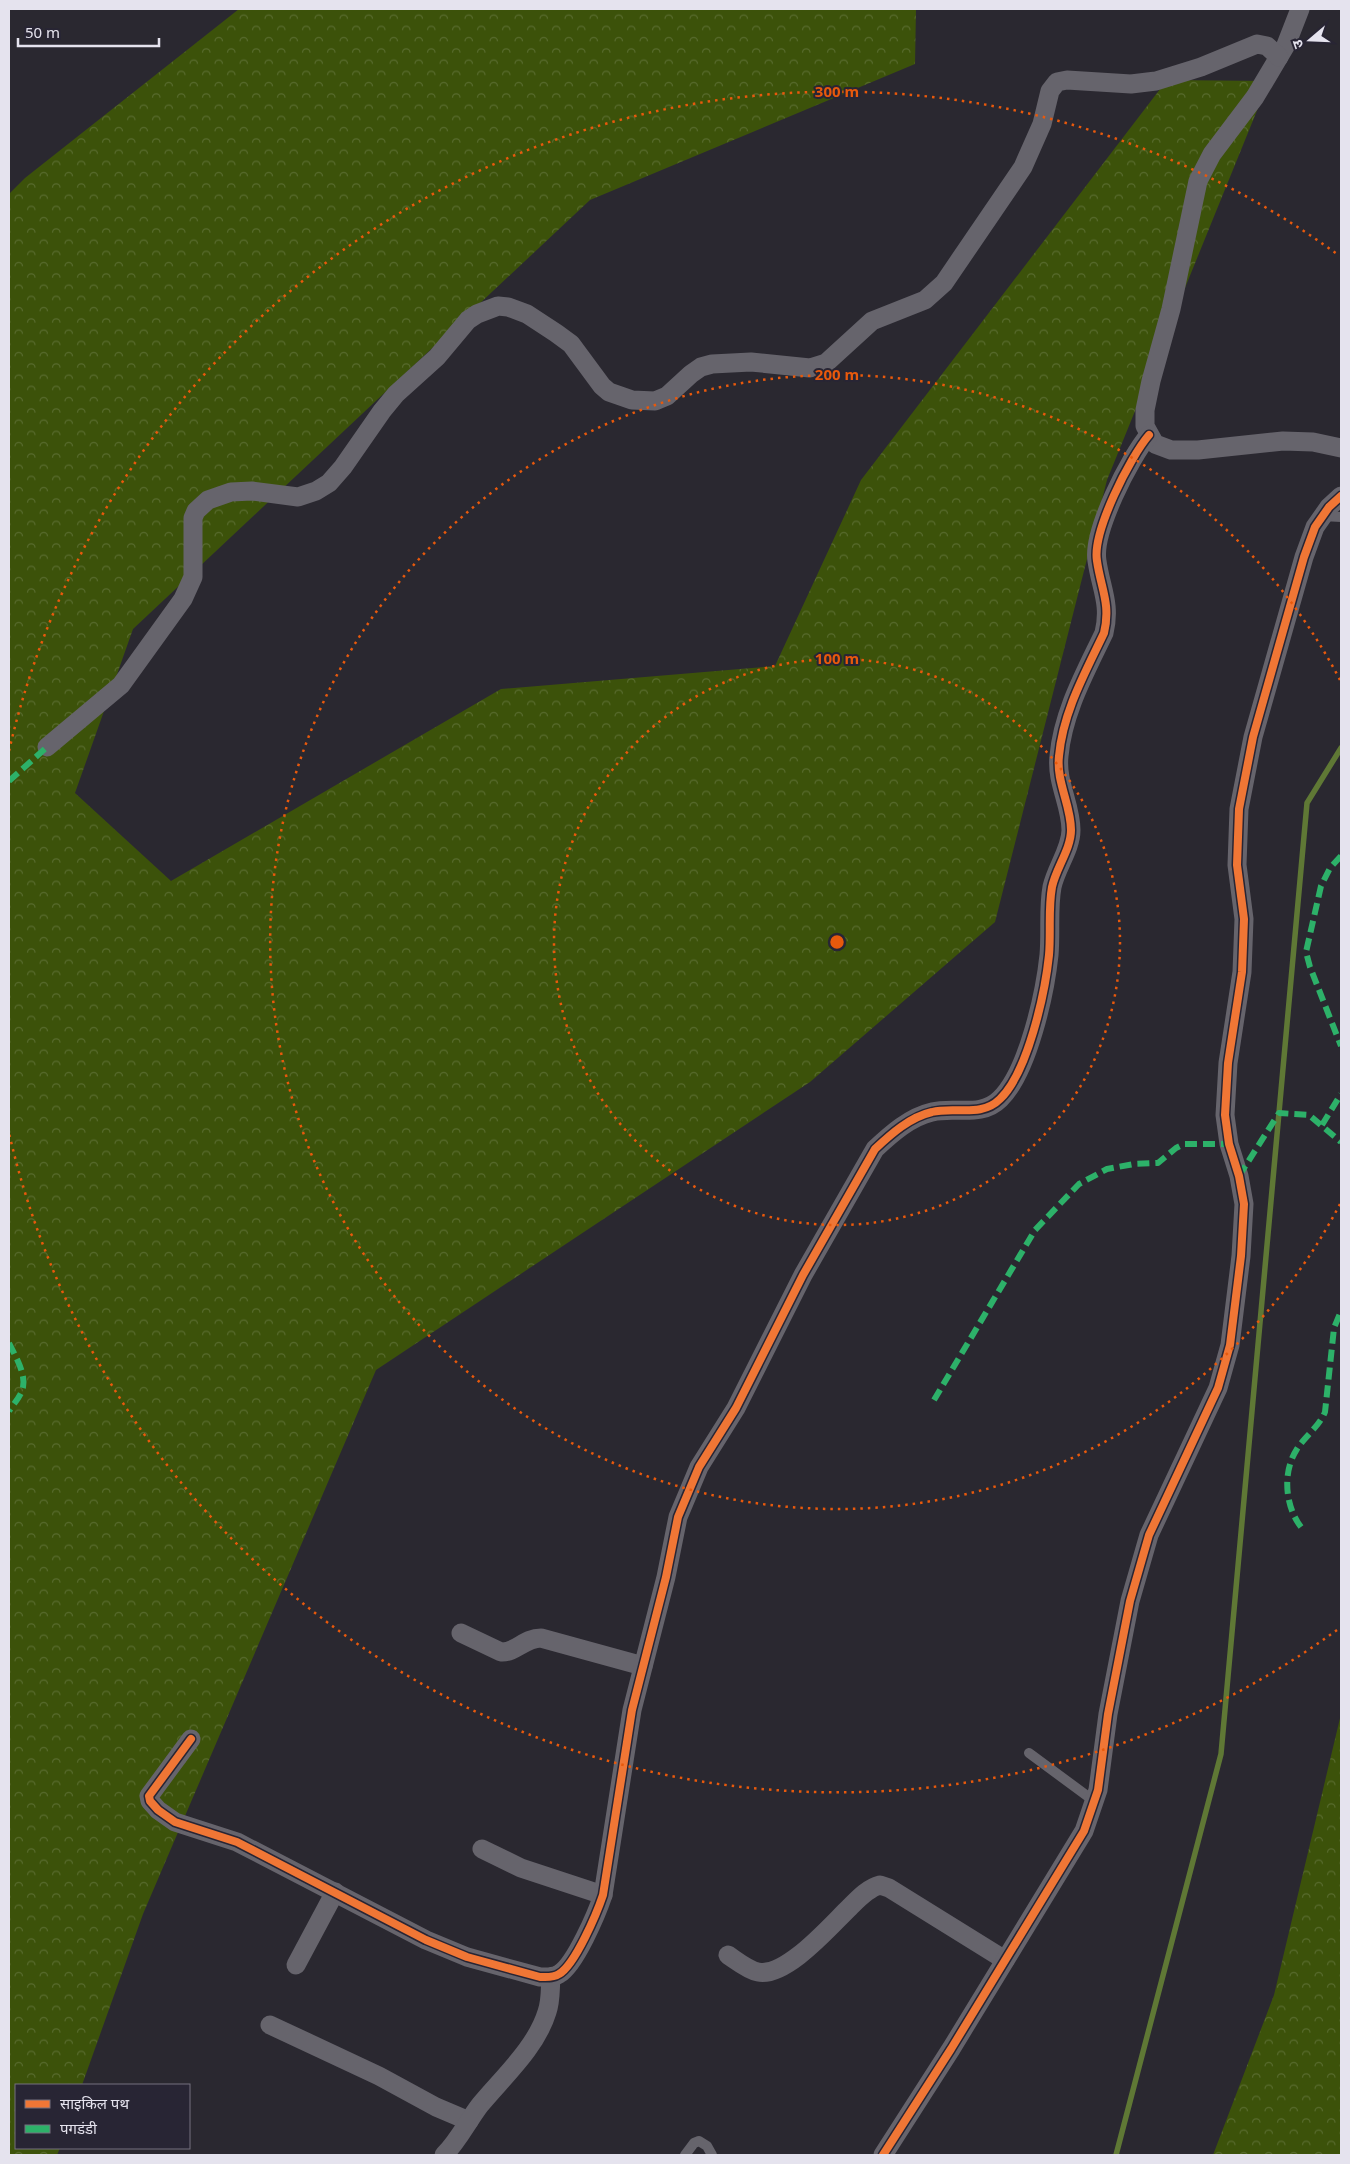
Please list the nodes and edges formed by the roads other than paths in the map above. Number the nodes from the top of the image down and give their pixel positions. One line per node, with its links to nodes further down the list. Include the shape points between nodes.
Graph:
1 (1300, 9): 2 (street)
2 (1279, 57): 3 (street, via 1255,97 1212,154 1198,180 1171,310 1145,410 1145,426); 7 (street, via 1267,46 1257,44 1156,81 1131,84 1056,82 1023,167 944,283 925,300 872,321 835,357 818,367 751,362 712,364 691,374 667,396 655,401 632,400 609,392 571,344 527,314 498,306 477,314 396,394 329,483 298,497 252,491 231,492 208,500 196,511 193,518 193,576 183,599 121,685)
3 (1149, 435): 4 (street, via 1155,444 1171,450 1283,441 1313,442); 9 (street, via 1132,457 1097,542 1096,560 1107,604 1106,623 1071,703 1059,755 1059,773 1069,807 1072,833 1053,884 1049,955 1032,1039 1008,1088 992,1106 924,1114 890,1135 875,1149 803,1276 736,1408 699,1467 678,1517)
4 (1341, 448)
5 (1341, 496): 6 (street, via 1330,506)
6 (1332, 517): 12 (street, via 1316,526 1304,557 1253,737 1239,809 1237,865 1244,919 1242,972 1228,1063 1225,1115 1228,1144 1244,1204 1230,1344 1218,1388 1149,1535 1130,1601)
7 (47, 747)
8 (461, 1632): 9 (street, via 501,1652 507,1653 527,1640 541,1638)
9 (643, 1666): 15 (street, via 625,1743)
10 (191, 1739): 14 (street, via 151,1791 152,1804 175,1822 237,1842)
11 (1029, 1753): 12 (lane)
12 (1094, 1801): 17 (street, via 1084,1831)
13 (482, 1849): 15 (street, via 521,1868)
14 (335, 1892): 18 (street); 19 (street, via 426,1940 467,1957)
15 (603, 1895): 19 (street, via 570,1964)
16 (728, 1955): 17 (street, via 758,1972 786,1965 862,1895 880,1886 889,1888)
17 (1005, 1960): 25 (street)
18 (296, 1965)
19 (551, 1978): 21 (street, via 550,2003 541,2027)
20 (270, 2025): 21 (street)
21 (469, 2121): 22 (street, via 462,2136)
22 (444, 2155)
23 (685, 2155): 24 (lane, via 699,2141)
24 (712, 2155)
25 (883, 2155)

